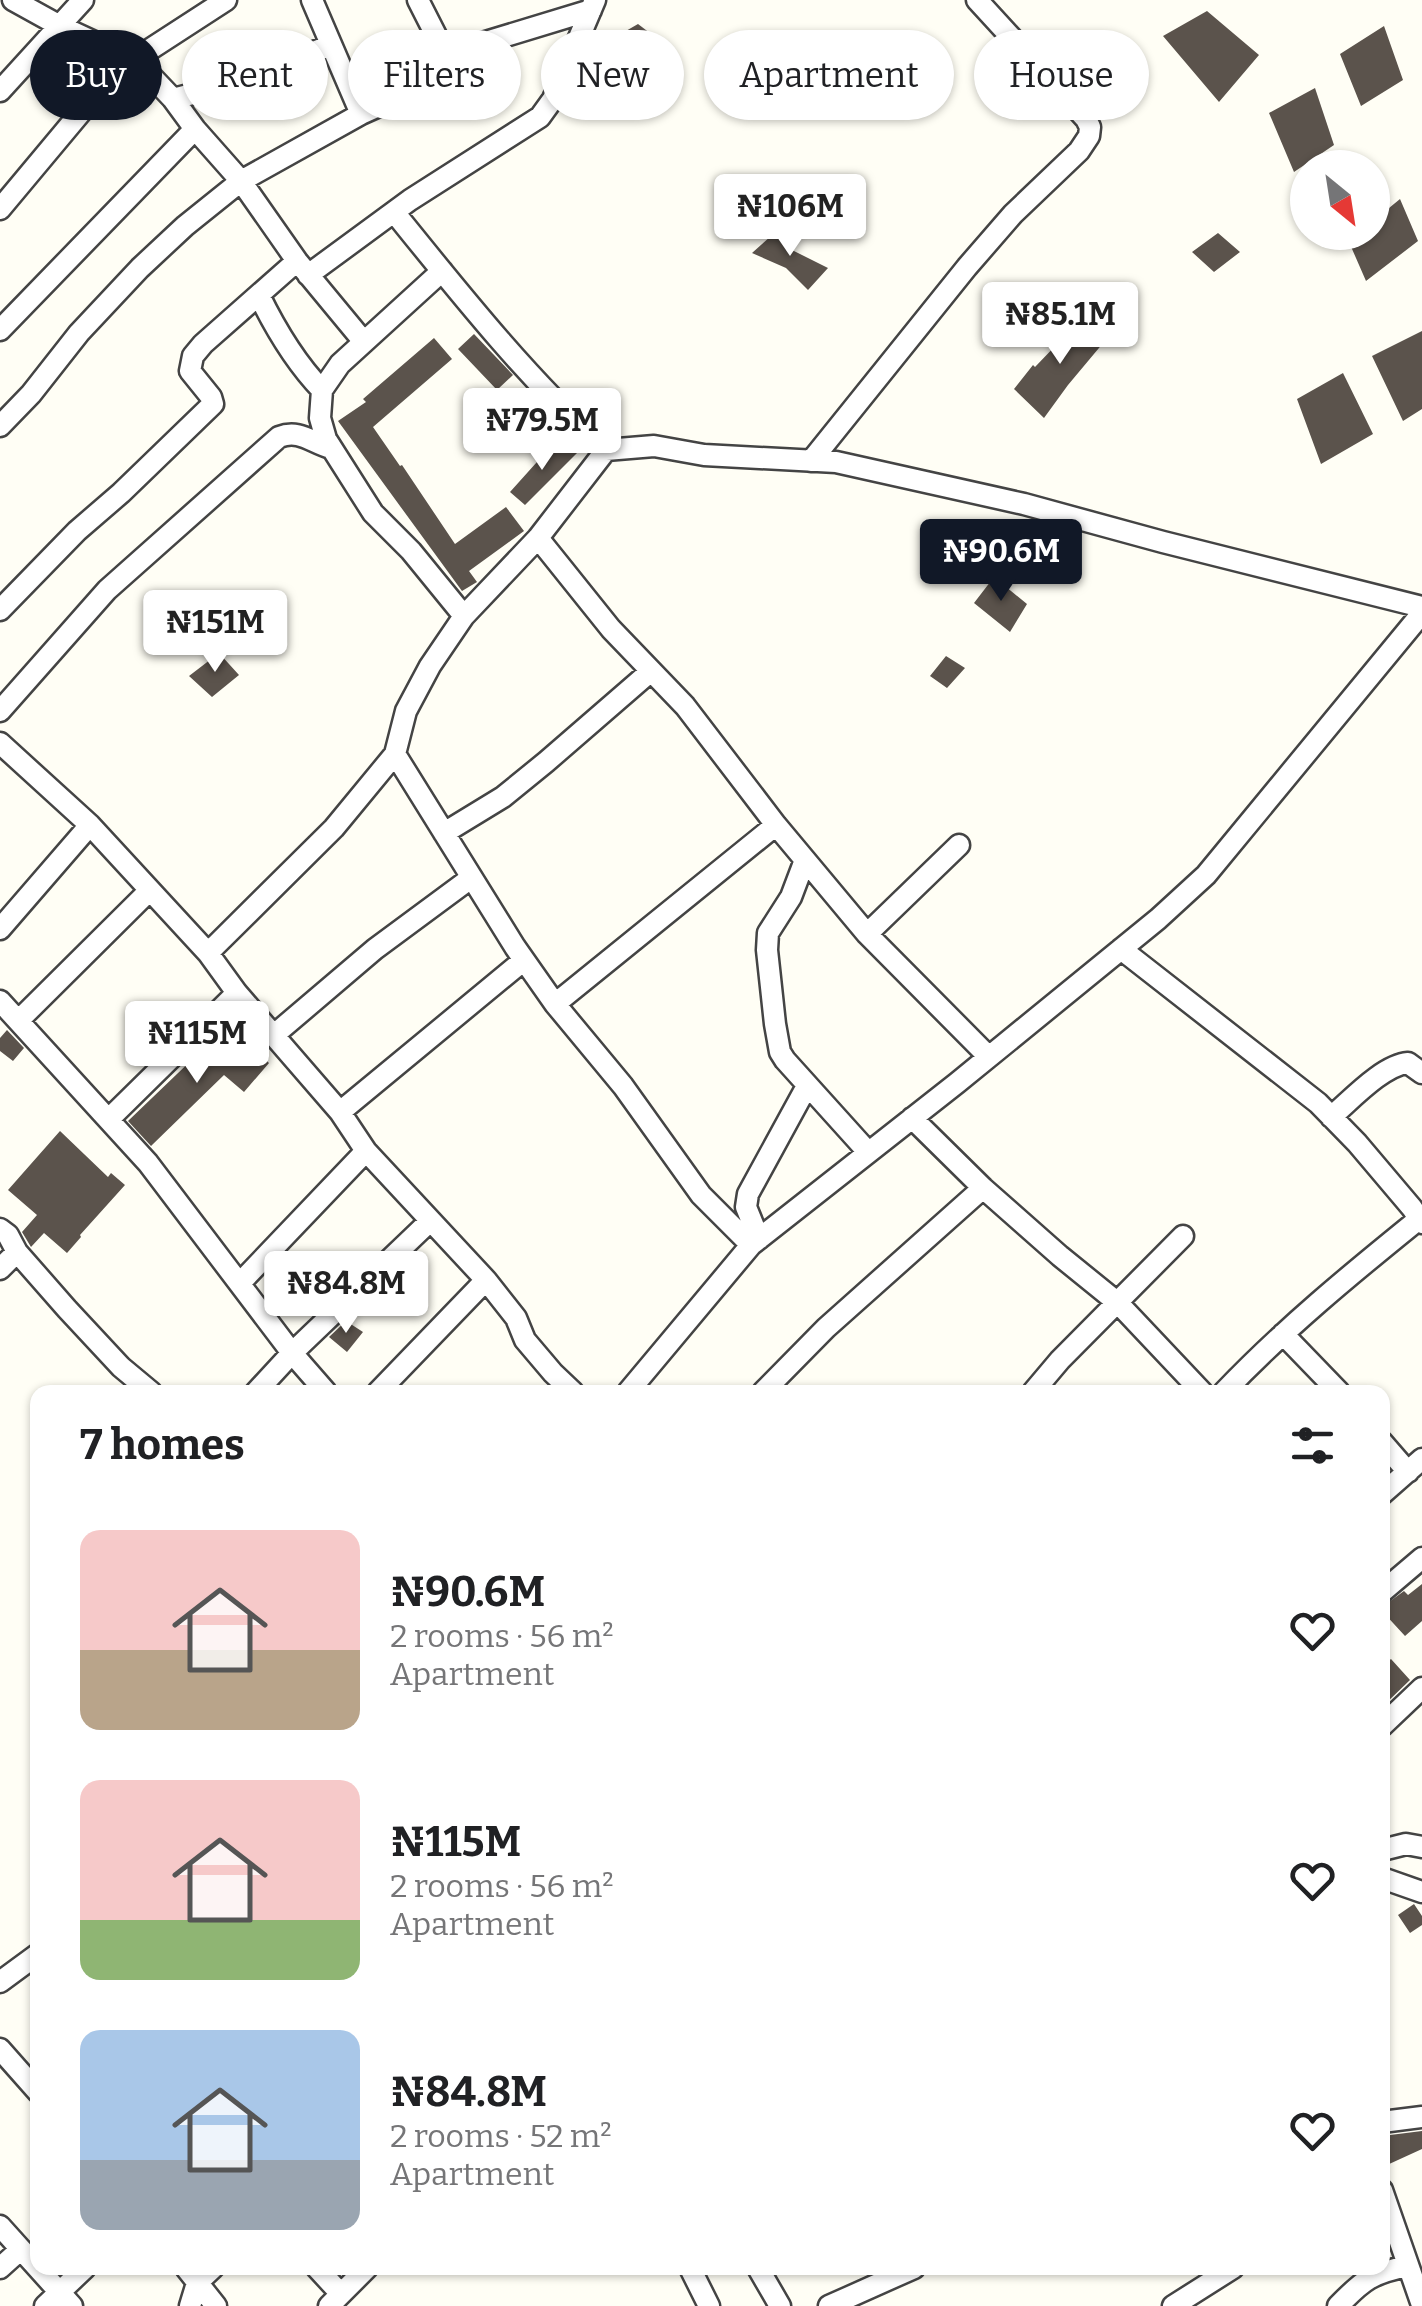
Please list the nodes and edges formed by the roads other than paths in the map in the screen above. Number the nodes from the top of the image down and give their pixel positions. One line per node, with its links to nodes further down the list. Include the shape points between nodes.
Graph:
1 (13, 0): 8 (street)
2 (83, 0): 8 (street)
3 (226, 0): 12 (street)
4 (312, 0): 13 (street)
5 (418, 0): 10 (street)
6 (977, 0): 33 (street, via 1086,119 1090,136 967,267)
7 (593, 5): 11 (street); 23 (street, via 540,117)
8 (60, 26): 9 (street); 16 (street)
9 (68, 30)
10 (434, 30)
11 (520, 30)
12 (162, 39)
13 (331, 45): 14 (street); 17 (street, via 242,81)
14 (348, 84)
15 (162, 88): 17 (street)
16 (0, 91)
17 (174, 99): 20 (street)
18 (77, 120): 22 (street)
19 (350, 120): 21 (street)
20 (195, 129): 21 (street); 27 (street)
21 (241, 181): 24 (street); 30 (street, via 140,268)
22 (0, 210)
23 (394, 212): 24 (street); 25 (street)
24 (303, 268): 26 (street); 28 (street)
25 (442, 271): 28 (street); 32 (street, via 522,367)
26 (259, 295): 29 (street, via 277,332); 35 (street, via 193,356 190,371 213,404)
27 (0, 330)
28 (364, 342): 29 (street)
29 (322, 390): 31 (street, via 320,418)
30 (0, 426)
31 (331, 448): 37 (street, via 373,512); 39 (street, via 295,433 279,437 107,590)
32 (606, 450): 33 (street, via 654,446); 34 (street)
33 (811, 460): 36 (street, via 1024,504)
34 (538, 538): 37 (street); 38 (street)
35 (0, 610)
36 (1422, 610): 51 (street, via 1206,874)
37 (464, 616): 41 (street, via 406,710)
38 (651, 672): 43 (street); 44 (street, via 518,785)
39 (0, 711)
40 (0, 743): 42 (street)
41 (395, 754): 44 (street); 52 (street, via 334,828)
42 (90, 824): 48 (street); 49 (street)
43 (776, 826): 46 (street); 56 (street)
44 (444, 834): 47 (street)
45 (958, 845): 50 (street)
46 (804, 860): 50 (street); 61 (street, via 766,950 780,1052)
47 (471, 878): 53 (street); 58 (street, via 375,948)
48 (150, 890): 52 (street); 57 (street)
49 (0, 930)
50 (868, 934): 59 (street)
51 (1121, 949): 59 (street); 63 (street)
52 (208, 953): 54 (street)
53 (524, 960): 56 (street); 62 (street)
54 (236, 993): 58 (street); 65 (street)
55 (0, 1002): 57 (street)
56 (555, 1004): 69 (street)
57 (19, 1020): 65 (street)
58 (274, 1035): 62 (street)
59 (988, 1056): 64 (street)
60 (1422, 1071): 63 (street, via 1398,1064)
61 (808, 1086): 67 (street); 70 (street)
62 (340, 1112): 66 (street)
63 (1331, 1117): 72 (street)
64 (912, 1118): 67 (street); 68 (street)
65 (109, 1119): 79 (street)
66 (366, 1150): 71 (street); 79 (street)
67 (868, 1152): 75 (street)
68 (983, 1188): 80 (street); 89 (street)
69 (713, 1207): 70 (street); 75 (street)
70 (746, 1207): 75 (street)
71 (430, 1221): 78 (street); 82 (street)
72 (1421, 1221): 81 (street)
73 (0, 1229): 76 (street)
74 (1183, 1236): 80 (street)
75 (755, 1242): 88 (street)
76 (17, 1252): 77 (street); 83 (street)
77 (0, 1269)
78 (486, 1280): 86 (street); 87 (street, via 525,1340)
79 (240, 1283): 82 (street)
80 (1118, 1303): 90 (street); 91 (street)
81 (1283, 1334): 92 (street); 93 (street)
82 (292, 1353): 84 (street); 85 (street)
83 (143, 1385)
84 (262, 1385)
85 (320, 1385)
86 (385, 1385)
87 (567, 1385)
88 (634, 1385)
89 (770, 1385)
90 (1039, 1385)
91 (1195, 1385)
92 (1231, 1385)
93 (1333, 1385)
94 (1390, 1447): 95 (street)
95 (1418, 1463): 96 (street)
96 (1390, 1487)
97 (1422, 1558): 98 (street)
98 (1390, 1585)
99 (1422, 1688): 100 (street)
100 (1390, 1718)
101 (1422, 1847): 102 (street)
102 (1390, 1848)
103 (1390, 1881): 104 (street)
104 (1422, 1892)
105 (30, 1960): 106 (street)
106 (0, 1982)
107 (0, 2048): 108 (street)
108 (30, 2083)
109 (1422, 2117): 110 (street)
110 (1390, 2121)
111 (1390, 2213): 115 (street)
112 (0, 2226): 113 (street)
113 (20, 2250): 114 (street); 116 (street)
114 (30, 2263)
115 (1408, 2266): 117 (street); 131 (street)
116 (0, 2268)
117 (1390, 2269)
118 (39, 2275): 129 (street)
119 (79, 2275): 129 (street)
120 (191, 2275): 132 (street); 133 (street)
121 (321, 2275): 128 (street)
122 (360, 2275): 128 (street)
123 (694, 2275): 134 (street)
124 (762, 2275): 135 (street)
125 (899, 2275): 130 (street)
126 (1222, 2275): 136 (street)
127 (1373, 2275): 137 (street)
128 (335, 2300)
129 (59, 2301)
130 (837, 2304)
131 (1422, 2304)
132 (190, 2306)
133 (216, 2306)
134 (709, 2306)
135 (780, 2306)
136 (1172, 2306)
137 (1338, 2306)

